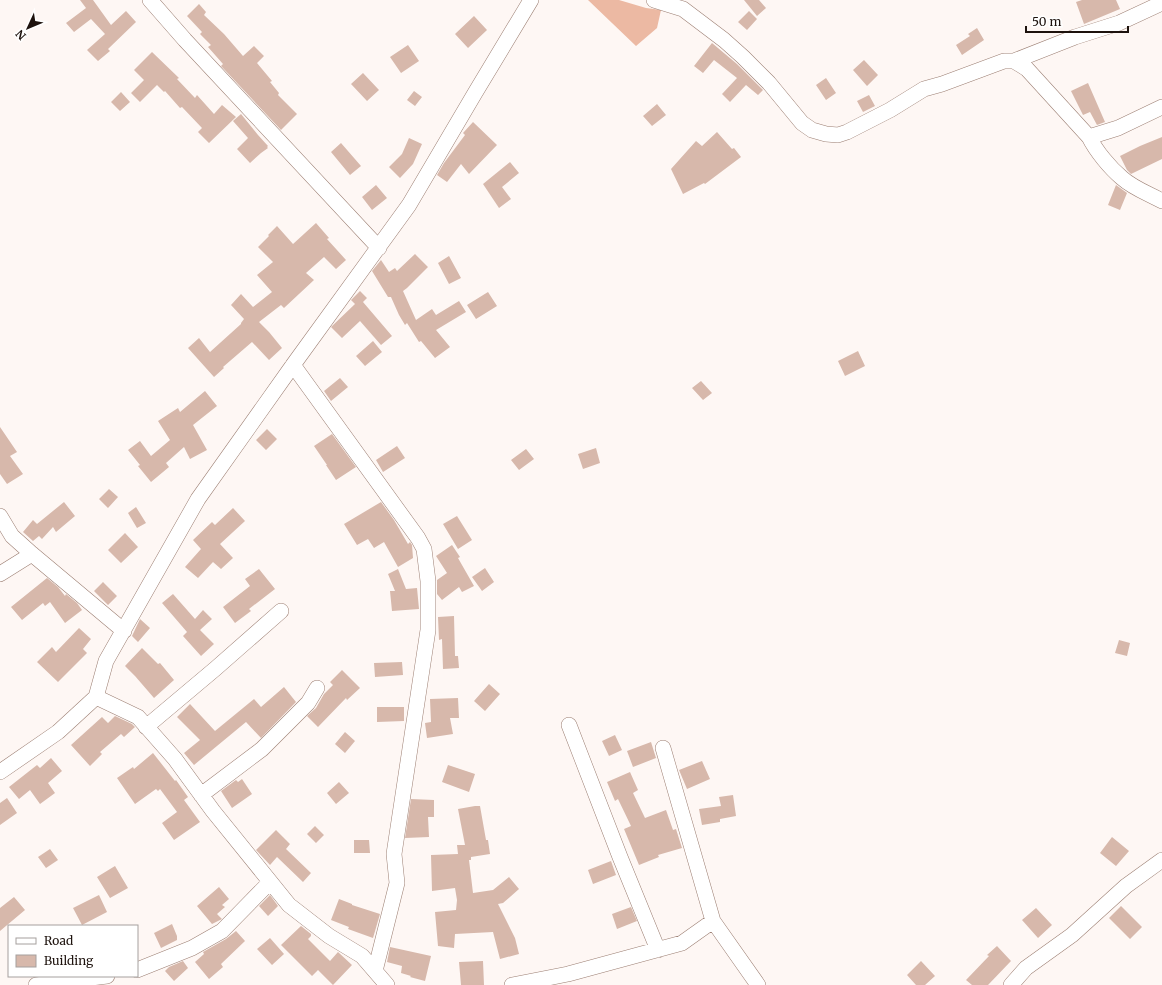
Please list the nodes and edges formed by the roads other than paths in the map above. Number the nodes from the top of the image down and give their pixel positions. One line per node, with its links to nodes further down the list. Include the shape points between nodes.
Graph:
1 (150, 0): 9 (street)
2 (531, 0): 9 (street, via 409,206)
3 (654, 0): 5 (street, via 683,9 724,40 769,83 802,122 812,130 826,134 838,135 847,132 924,90 1004,61)
4 (1162, 3): 5 (street, via 1119,23)
5 (1014, 61): 7 (street, via 1027,69)
6 (1162, 107): 7 (street, via 1118,128)
7 (1089, 137): 8 (street, via 1121,178)
8 (1162, 201)
9 (379, 248): 10 (street)
10 (293, 365): 15 (street, via 198,499); 28 (street, via 424,549 428,581 428,630 394,854 397,883)
11 (0, 516): 12 (street, via 12,536)
12 (32, 554): 13 (street); 15 (street)
13 (0, 574)
14 (281, 611): 19 (street)
15 (124, 631): 17 (street, via 106,661)
16 (317, 688): 22 (street, via 308,703 262,749)
17 (96, 697): 19 (street, via 138,717); 21 (street, via 58,732)
18 (569, 725): 26 (street)
19 (146, 727): 22 (street, via 175,758)
20 (662, 748): 25 (street)
21 (0, 772)
22 (201, 795): 24 (street)
23 (1162, 860): 34 (street, via 1126,886 1072,935 1026,968)
24 (270, 882): 27 (street, via 222,931 192,948); 28 (street, via 289,905 328,936 362,956)
25 (713, 921): 26 (street, via 682,943); 33 (street)
26 (658, 950): 32 (street, via 568,974)
27 (138, 970)
28 (375, 971): 31 (street)
29 (99, 977): 30 (street)
30 (36, 985)
31 (387, 985)
32 (512, 985)
33 (758, 985)
34 (1011, 985)

